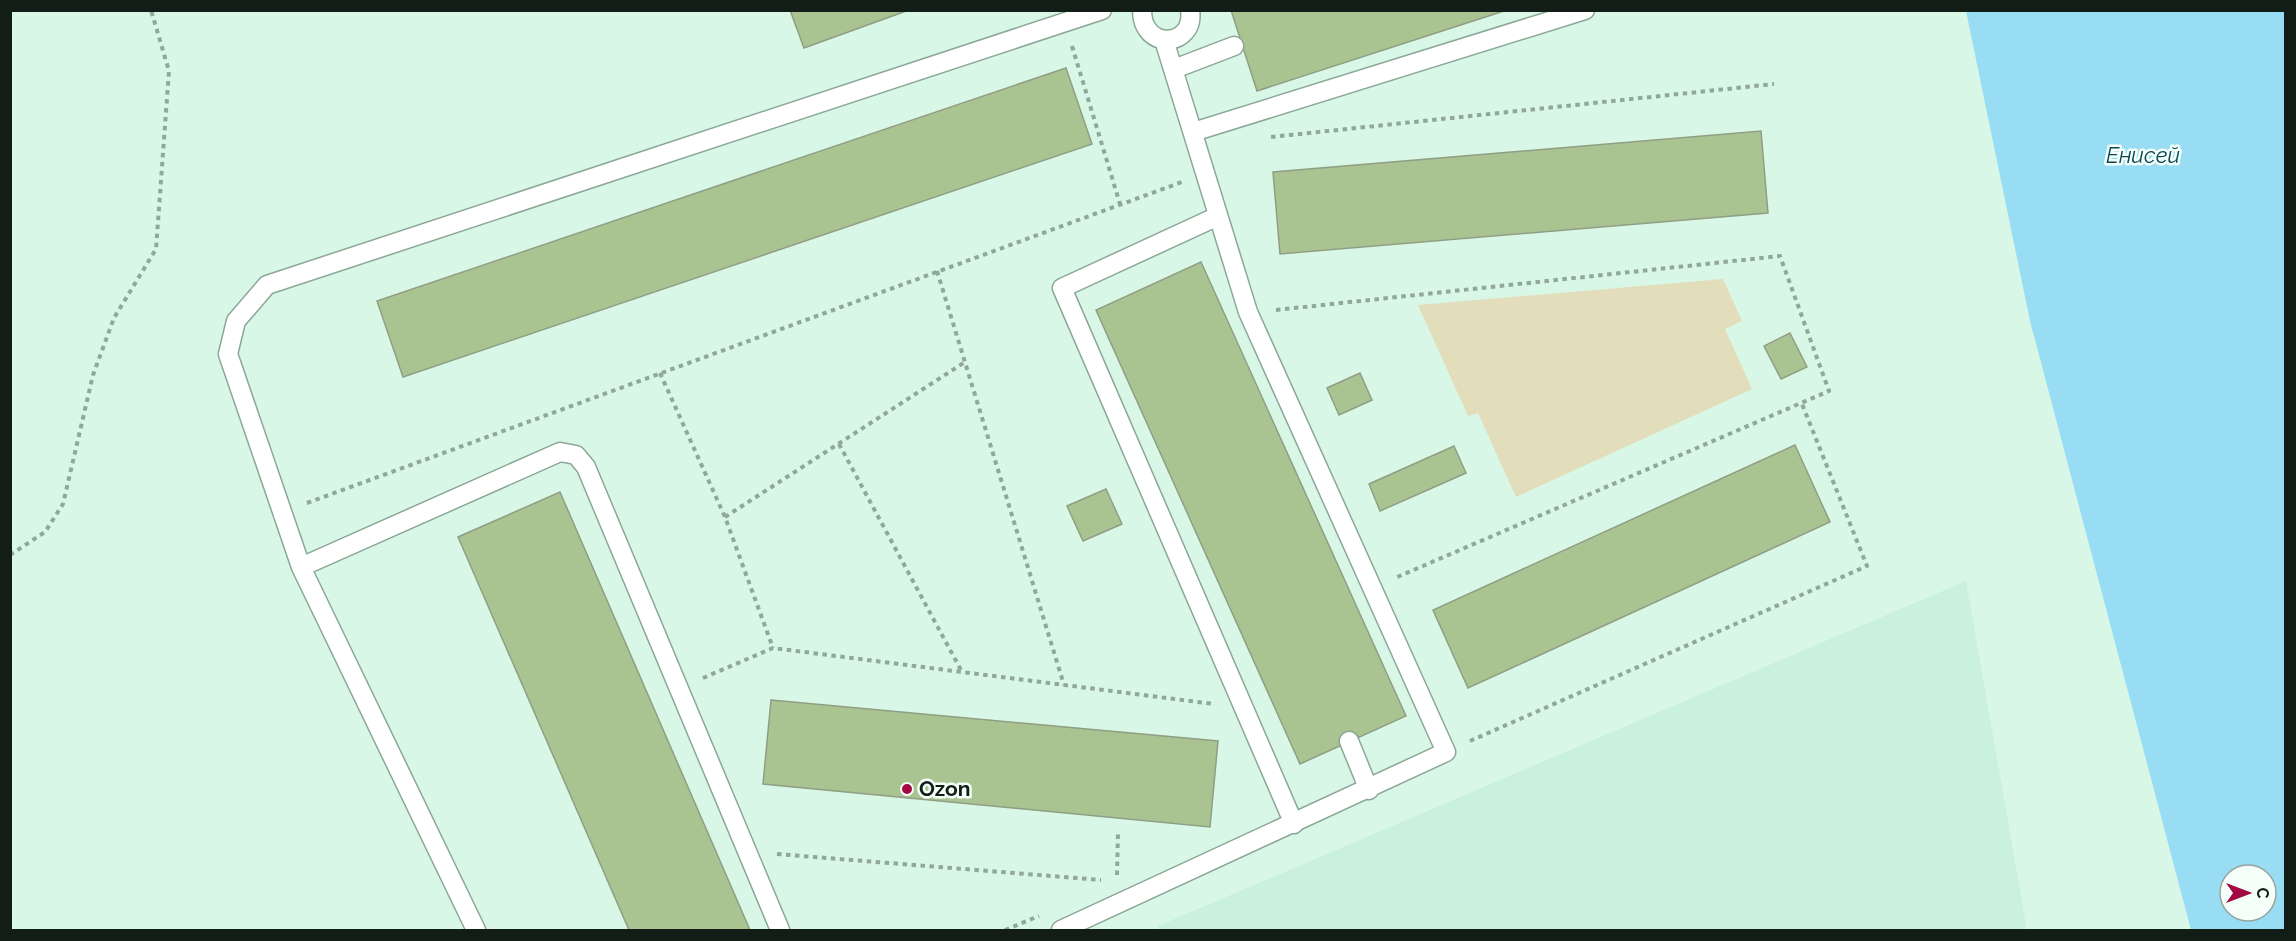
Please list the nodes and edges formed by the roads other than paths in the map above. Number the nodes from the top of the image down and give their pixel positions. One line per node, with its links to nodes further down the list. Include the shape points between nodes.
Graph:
1 (1102, 10): 10 (lane, via 267,285 237,321 228,354)
2 (1190, 10): 5 (lane, via 1186,30)
3 (1585, 10): 8 (lane)
4 (1142, 11): 5 (lane, via 1144,26)
5 (1164, 40): 7 (lane)
6 (1234, 46): 7 (lane)
7 (1174, 69): 8 (lane)
8 (1193, 132): 9 (lane)
9 (1216, 217): 12 (lane, via 1248,312 1446,752); 13 (lane, via 1062,288)
10 (301, 567): 14 (lane); 15 (lane, via 560,452 576,455 586,467)
11 (1350, 741): 12 (lane)
12 (1369, 790): 13 (lane)
13 (1294, 824): 16 (lane)
14 (476, 930)
15 (780, 930)
16 (1061, 930)

